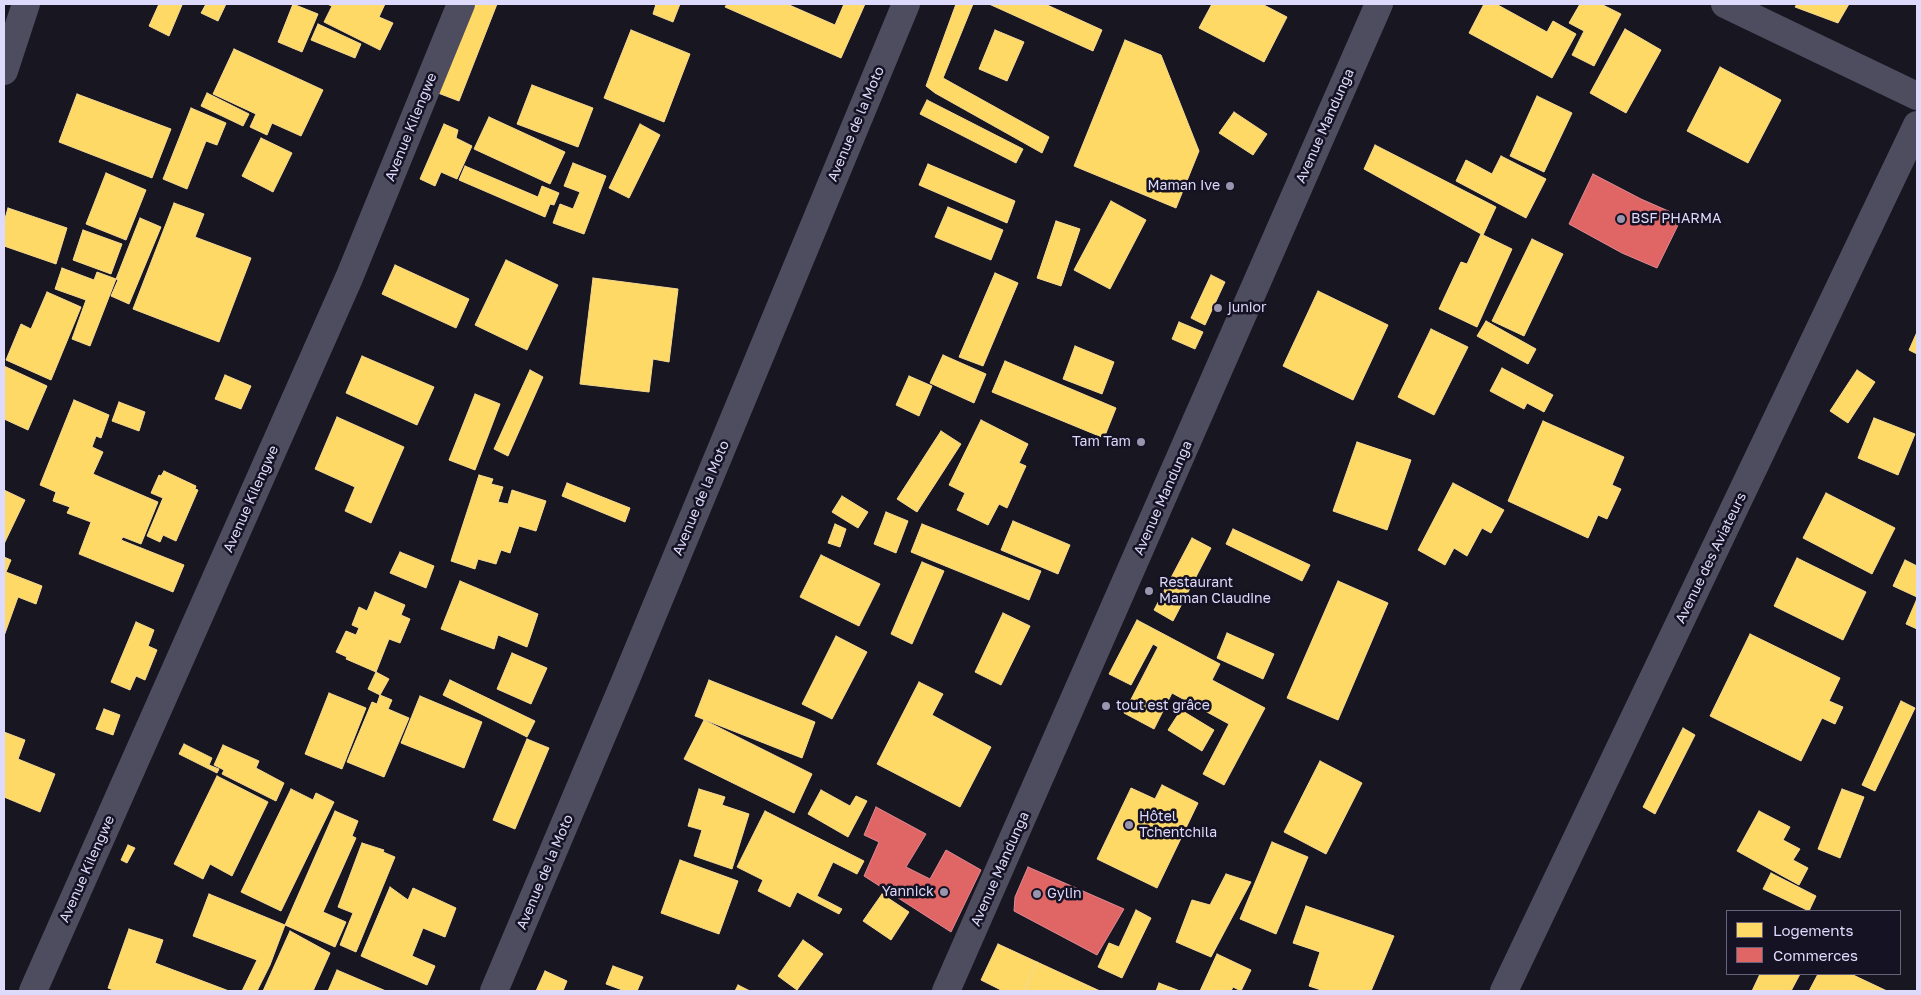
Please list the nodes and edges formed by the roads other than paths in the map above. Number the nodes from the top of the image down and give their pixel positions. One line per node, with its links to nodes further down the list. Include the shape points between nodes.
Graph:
1 (26, 4): 6 (street)
2 (461, 4): 9 (street, Avenue Kilengwe, via 349,278)
3 (906, 4): 10 (street, Avenue de la Moto)
4 (1379, 4): 11 (street, Avenue Mandunga)
5 (1725, 4): 7 (street)
6 (4, 71)
7 (1917, 96)
8 (1917, 125): 12 (street, Avenue des Aviateurs)
9 (33, 991)
10 (494, 991)
11 (946, 991)
12 (1504, 991)

